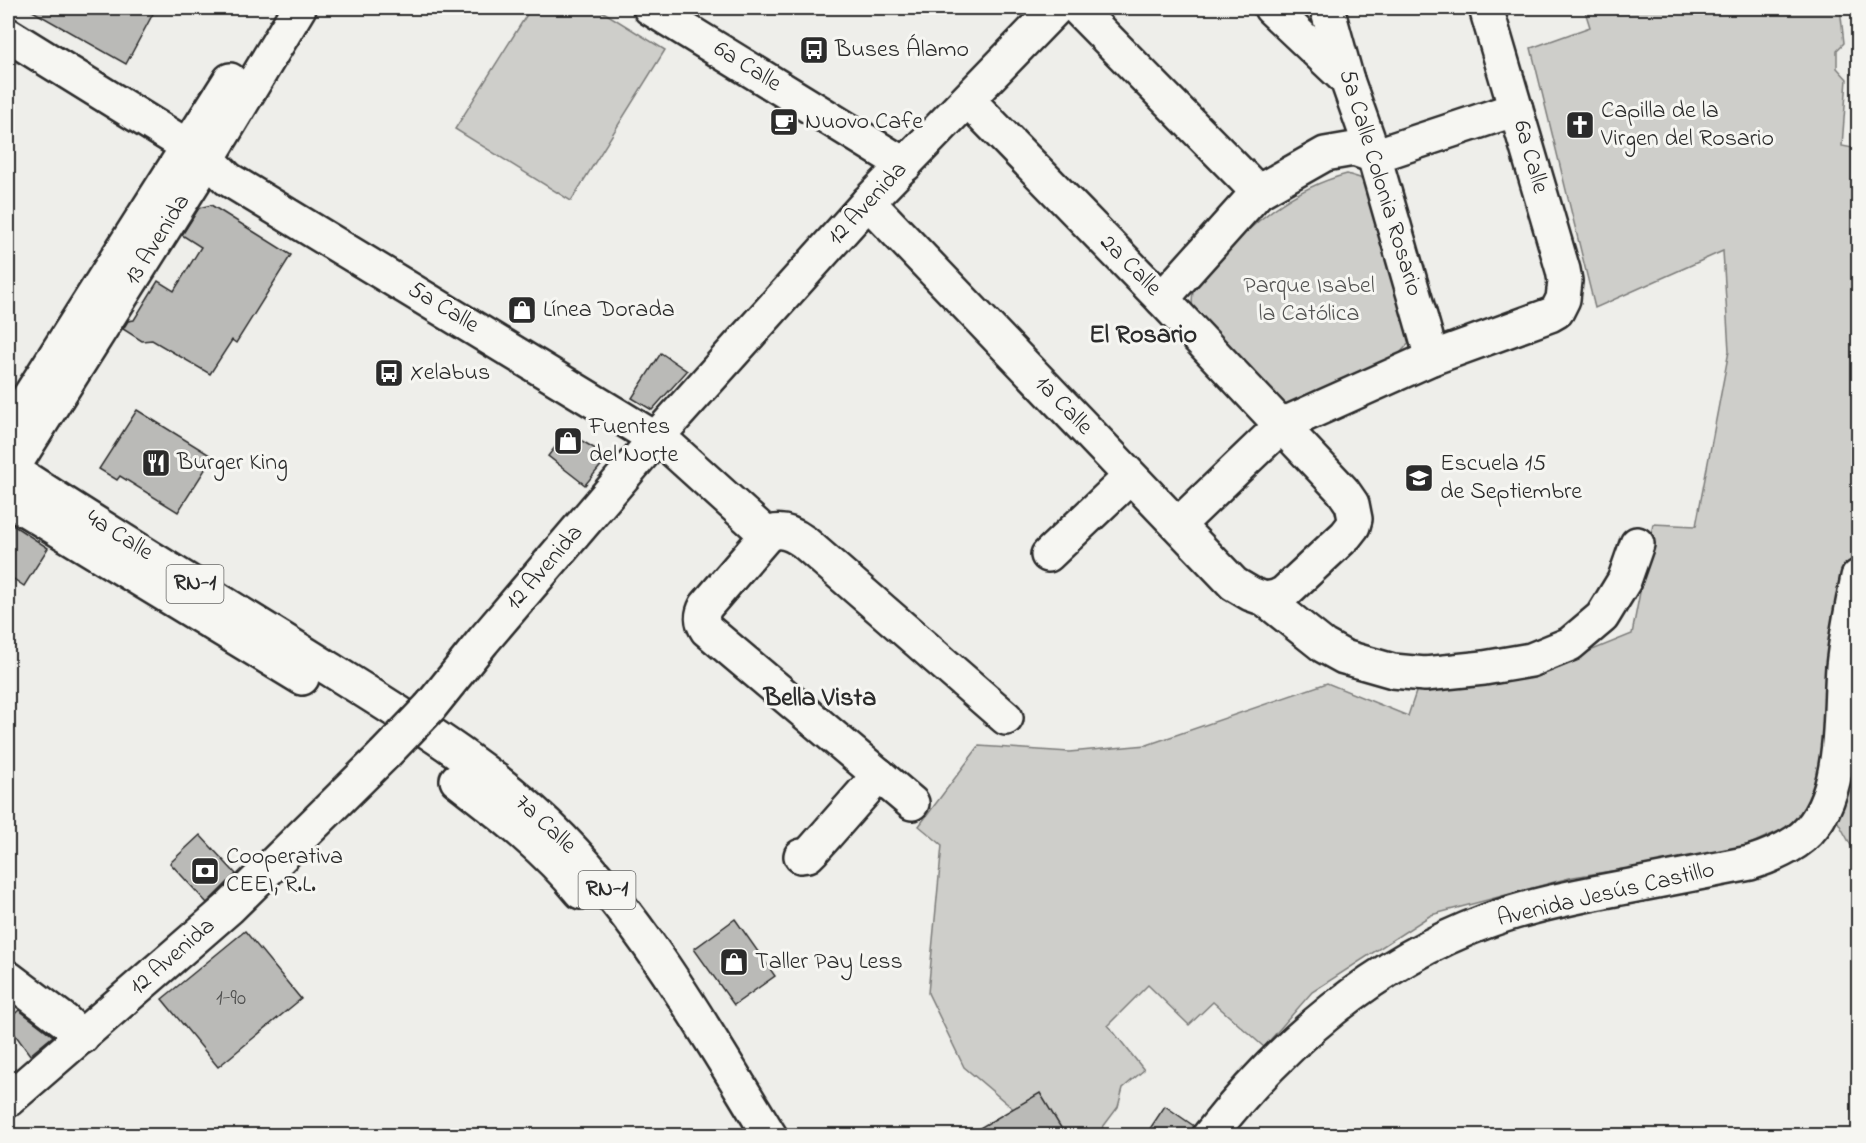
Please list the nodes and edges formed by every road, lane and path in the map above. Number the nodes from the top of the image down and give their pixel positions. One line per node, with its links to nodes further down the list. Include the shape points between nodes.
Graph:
1 (275, 8): 18 (street, 13 Avenida)
2 (299, 8): 18 (street, 13 Avenida)
3 (650, 8): 11 (street, 6a Calle)
4 (682, 8): 11 (street, 6a Calle)
5 (1056, 8): 14 (street, 12 Avenida)
6 (1077, 8): 19 (street)
7 (1271, 8): 13 (street)
8 (1328, 8): 13 (street, 5a Calle Colonia Rosario)
9 (1486, 8): 15 (street, 6a Calle)
10 (8, 35): 18 (street, 5a Calle)
11 (726, 44): 17 (street, 6a Calle)
12 (8, 58): 18 (street, 5a Calle)
13 (1347, 80): 16 (street, 5a Calle Colonia Rosario)
14 (968, 100): 17 (street, 12 Avenida); 21 (street, 2a Calle)
15 (1516, 109): 16 (street); 22 (street, 6a Calle, via 1563,270 1565,290 1560,307 1543,319)
16 (1374, 156): 19 (street, via 1354,149 1325,154); 22 (street, 5a Calle Colonia Rosario)
17 (910, 159): 20 (street, 12 Avenida)
18 (200, 165): 24 (street, 13 Avenida); 25 (street, 5a Calle); 27 (street, 13 Avenida)
19 (1258, 192): 21 (street)
20 (868, 202): 25 (street, 12 Avenida); 26 (street, 1a Calle)
21 (1162, 298): 23 (street, 2a Calle)
22 (1432, 358): 23 (street)
23 (1282, 424): 28 (street); 33 (street, 2a Calle, via 1343,491 1352,504 1355,519 1346,535 1284,593)
24 (8, 430)
25 (656, 438): 29 (street, 5a Calle, via 682,456); 40 (street, 12 Avenida, bridge, via 430,707 229,908)
26 (1130, 477): 28 (street, 1a Calle); 31 (street)
27 (9, 478): 34 (street, 4a Calle / RN-1)
28 (1178, 525): 33 (street, 1a Calle, via 1234,584)
29 (767, 535): 35 (street, via 784,532 804,542); 36 (street, via 706,606 702,624)
30 (1637, 544): 33 (street, 1a Calle, via 1624,581 1602,617 1570,644 1531,660 1484,668 1425,674 1368,665 1324,646)
31 (1048, 555)
32 (1858, 577): 44 (street, Avenida Jesús Castillo, via 1843,665 1835,772 1828,801 1814,824 1797,841 1750,863 1529,908 1448,937 1410,957 1328,1012 1265,1070)
33 (1265, 599)
34 (377, 710): 42 (street, 7a Calle / RN-1, via 537,847 574,884 648,979); 43 (street, 7a Calle / RN-1, via 447,745 522,801 590,869 690,1003)
35 (1006, 718)
36 (879, 776): 37 (street); 38 (street, via 813,850)
37 (912, 803)
38 (801, 856)
39 (8, 978): 40 (street)
40 (82, 1037): 41 (street, 12 Avenida)
41 (8, 1100)
42 (744, 1136)
43 (770, 1136)
44 (1209, 1136)

